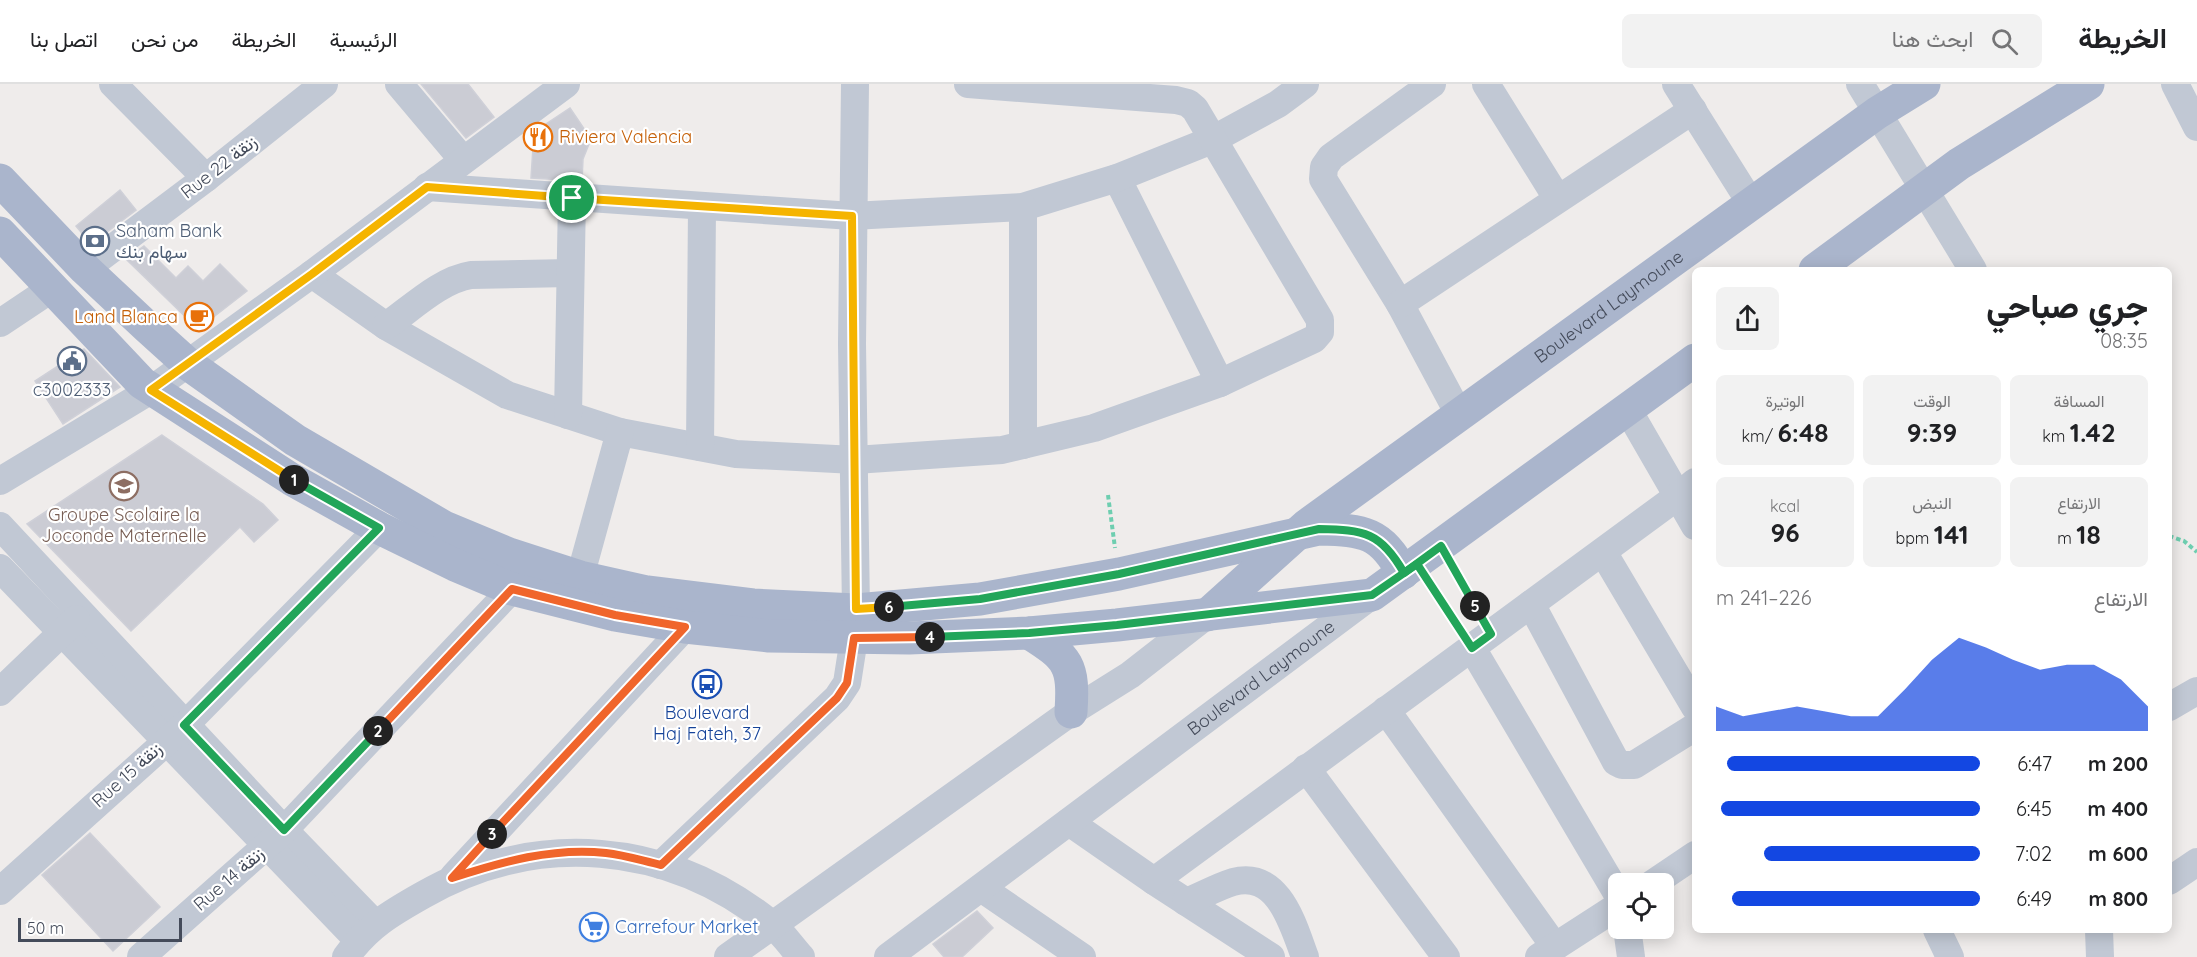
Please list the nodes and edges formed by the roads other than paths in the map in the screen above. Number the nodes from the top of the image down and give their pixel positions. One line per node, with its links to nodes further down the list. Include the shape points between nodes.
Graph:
1 (113, 84): 21 (street)
2 (324, 84): 21 (street, Rue 22 زنقة)
3 (399, 84): 20 (street)
4 (566, 84): 20 (street)
5 (855, 84): 31 (street)
6 (968, 84): 15 (street)
7 (1305, 84): 19 (street, via 1278,104)
8 (1432, 84): 39 (street, via 1331,157 1324,167 1323,179)
9 (1486, 84): 27 (street)
10 (1676, 84): 16 (street)
11 (1860, 84): 17 (street)
12 (1924, 84): 17 (main road, Boulevard Laymoune)
13 (2088, 84): 25 (main road)
14 (2175, 84): 18 (street)
15 (1070, 88): 19 (street, via 1188,103)
16 (1693, 110): 27 (street); 28 (street)
17 (1877, 113): 25 (street); 28 (main road, Boulevard Laymoune)
18 (2197, 127)
19 (1212, 140): 22 (street); 44 (street, via 1320,320 1320,332 1314,339)
20 (463, 160): 24 (street)
21 (206, 178): 35 (street, Rue 22 زنقة)
22 (1117, 178): 30 (street); 44 (street)
23 (0, 180): 35 (main road)
24 (427, 187): 26 (street); 37 (street)
25 (1925, 188): 33 (main road); 34 (street)
26 (572, 198): 29 (street); 36 (street)
27 (1557, 198): 39 (street)
28 (1752, 205): 48 (main road, Boulevard Laymoune)
29 (702, 207): 31 (street); 51 (street)
30 (1023, 207): 31 (street); 50 (street)
31 (852, 216): 52 (street)
32 (0, 233): 38 (main road)
33 (1819, 267)
34 (1971, 267)
35 (85, 269): 43 (main road)
36 (570, 273): 41 (street, via 459,277); 47 (street)
37 (312, 274): 41 (street); 43 (street)
38 (51, 289): 40 (street); 45 (main road)
39 (1400, 304): 48 (street)
40 (0, 323)
41 (386, 326): 47 (street, via 507,394)
42 (1692, 362): 46 (main road, Boulevard Laymoune)
43 (188, 364): 45 (street); 62 (main road, via 295,440 444,527)
44 (1220, 382): 50 (street, via 1094,428)
45 (151, 390): 53 (street); 57 (main road)
46 (1628, 410): 54 (street); 60 (main road, Boulevard Laymoune)
47 (568, 415): 49 (street)
48 (1460, 416): 58 (main road, Boulevard Laymoune)
49 (620, 432): 51 (street); 62 (street)
50 (1023, 445): 52 (street, via 1002,450)
51 (700, 447): 52 (street, via 736,454)
52 (855, 460): 68 (street)
53 (0, 481)
54 (1687, 489): 55 (street); 59 (street)
55 (1692, 512)
56 (0, 526): 67 (street)
57 (379, 528): 63 (main road); 79 (street, Rue 15 زنقة)
58 (1295, 534): 60 (main road, via 1319,529 1346,530 1370,536); 66 (main road, Boulevard Laymoune); 68 (main road, via 1119,574)
59 (1603, 552): 65 (street); 74 (street)
60 (1420, 561): 64 (main road, Boulevard Laymoune)
61 (0, 568): 67 (street)
62 (580, 577): 68 (main road, via 647,592)
63 (512, 589): 69 (main road, via 615,615); 82 (street, Rue 14 زنقة)
64 (1372, 595): 66 (main road); 81 (street, Boulevard Laymoune)
65 (1531, 604): 71 (street); 78 (street, via 1616,762 1634,765)
66 (1207, 615): 70 (main road); 77 (street, via 1130,675)
67 (72, 623): 73 (street); 79 (street)
68 (855, 624): 69 (main road, via 769,636); 70 (main road, via 909,638); 85 (street, via 847,683 837,698)
69 (685, 627): 88 (street)
70 (1029, 633): 77 (main road, via 1052,646 1069,668 1073,686)
71 (1482, 641): 76 (street); 87 (street)
72 (2197, 691): 75 (street)
73 (0, 692)
74 (1692, 702)
75 (2172, 705)
76 (1386, 710): 80 (street); 100 (street)
77 (1071, 712): 95 (street)
78 (1692, 729)
79 (175, 733): 82 (street); 92 (street, Rue 15 زنقة)
80 (1306, 768): 90 (street); 108 (street)
81 (1069, 822): 90 (street); 91 (street, Boulevard Laymoune)
82 (274, 838): 99 (street); 101 (street, Rue 14 زنقة)
83 (1692, 857): 86 (street)
84 (2197, 862): 89 (street)
85 (661, 865): 88 (street, via 606,853 558,852 501,862); 95 (street, via 720,888)
86 (1668, 873)
87 (1608, 876)
88 (452, 878): 99 (street)
89 (2172, 879)
90 (1154, 881): 93 (street)
91 (981, 888): 104 (street, Boulevard Laymoune); 105 (street)
92 (0, 891)
93 (1186, 902): 106 (street); 107 (street, via 1234,882 1253,881 1272,890 1288,913)
94 (1608, 912): 100 (street)
95 (772, 924): 102 (street); 103 (street)
96 (1938, 933): 110 (street)
97 (2099, 933): 111 (street)
98 (1629, 939): 109 (street)
99 (360, 940)
100 (1547, 952)
101 (141, 957)
102 (728, 957)
103 (801, 957)
104 (888, 957)
105 (1082, 957)
106 (1271, 957)
107 (1305, 957)
108 (1446, 957)
109 (1631, 957)
110 (1950, 957)
111 (2100, 957)

